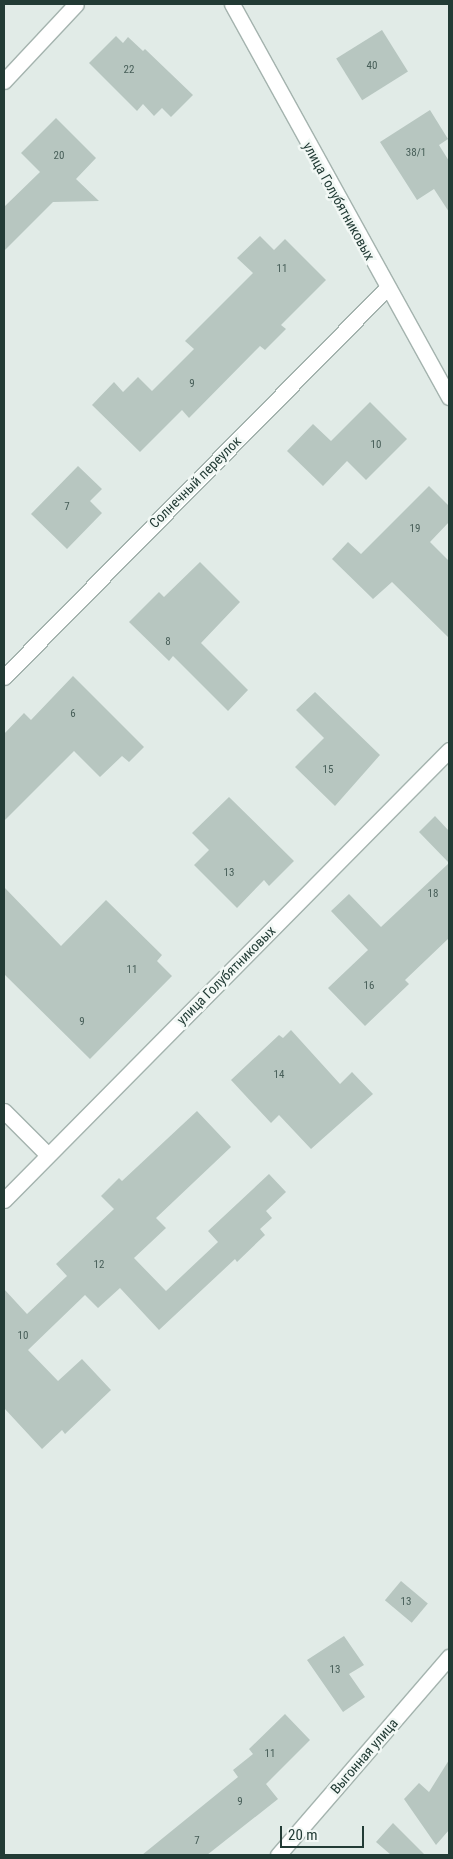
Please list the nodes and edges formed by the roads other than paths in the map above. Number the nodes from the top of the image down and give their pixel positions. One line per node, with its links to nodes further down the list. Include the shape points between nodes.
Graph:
1 (76, 4): 3 (street)
2 (232, 4): 4 (street, улица Голубятниковых)
3 (4, 81)
4 (387, 288): 5 (street, улица Голубятниковых); 6 (street, Солнечный переулок)
5 (449, 397)
6 (4, 677)
7 (449, 750): 9 (street, улица Голубятниковых)
8 (4, 1111): 9 (street)
9 (48, 1155): 10 (street, улица Голубятниковых)
10 (4, 1200)
11 (449, 1657): 12 (street, Выгонная улица)
12 (278, 1855)

